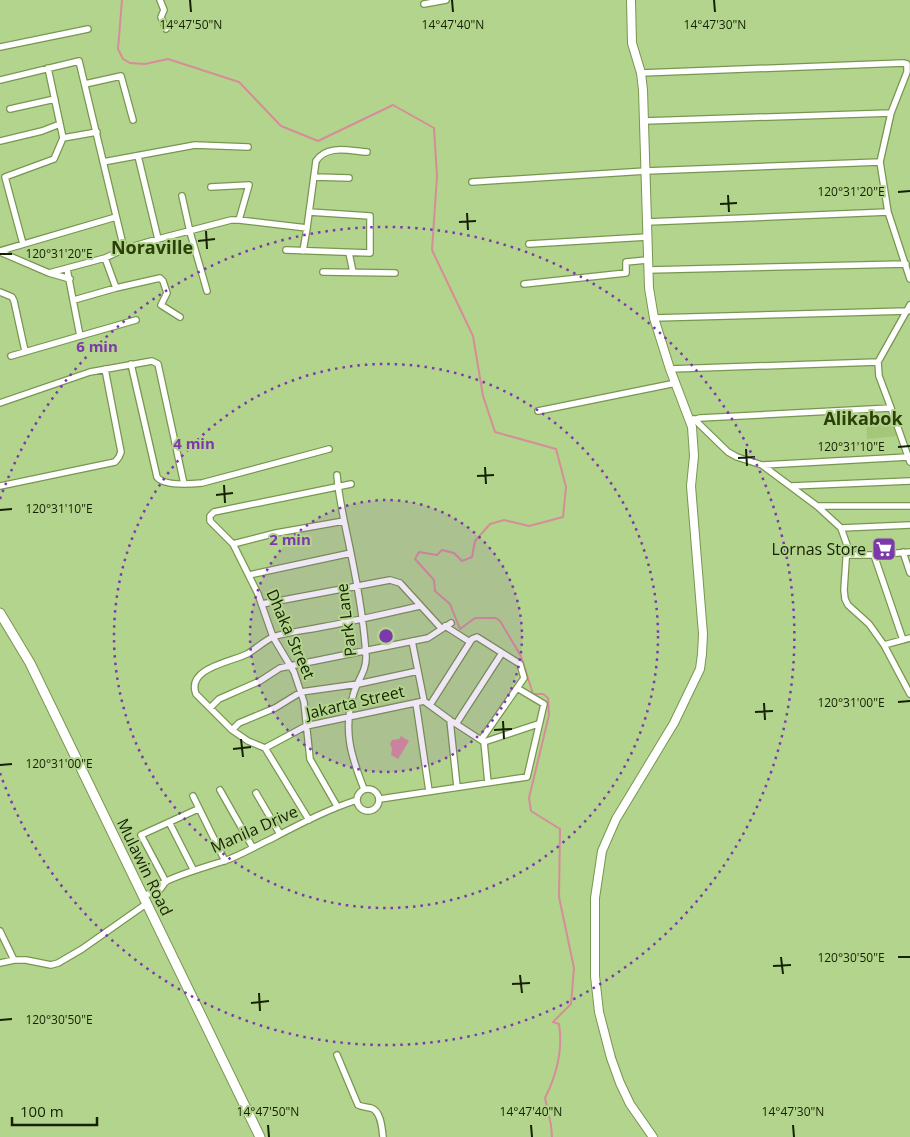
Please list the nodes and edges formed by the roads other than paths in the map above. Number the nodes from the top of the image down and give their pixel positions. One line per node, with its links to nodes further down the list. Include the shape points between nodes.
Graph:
1 (160, 0): 6 (street)
2 (446, 0): 4 (street)
3 (631, 0): 9 (street, via 632,43)
4 (424, 4)
5 (88, 29): 7 (street)
6 (166, 29)
7 (0, 47)
8 (48, 68): 10 (street); 11 (street, via 79,61); 12 (street)
9 (641, 73): 14 (street, via 904,63 907,64 907,72); 16 (street)
10 (0, 80)
11 (85, 84): 15 (street, via 121,76); 18 (street)
12 (55, 99): 13 (street); 17 (street)
13 (10, 109)
14 (891, 113): 16 (street); 25 (street)
15 (133, 120)
16 (644, 122): 26 (street)
17 (60, 124): 19 (street); 20 (street)
18 (97, 132): 19 (street); 24 (street)
19 (63, 138): 27 (street, via 54,159)
20 (0, 141)
21 (248, 147): 23 (street, via 195,145)
22 (367, 152): 28 (street, via 325,152 316,161)
23 (138, 156): 24 (street); 41 (street)
24 (103, 162): 35 (street)
25 (880, 162): 26 (street); 34 (street)
26 (646, 171): 30 (street); 37 (street)
27 (2, 177): 42 (street)
28 (314, 177): 29 (street); 33 (street)
29 (348, 178)
30 (472, 182)
31 (211, 186): 36 (street, via 249,182)
32 (182, 196): 39 (street)
33 (309, 212): 38 (street); 48 (street, via 370,216 370,253)
34 (888, 212): 37 (street); 51 (street)
35 (116, 217): 42 (street); 44 (street)
36 (239, 220): 38 (street); 39 (street)
37 (647, 222): 40 (street)
38 (307, 228): 47 (street)
39 (190, 232): 41 (street); 62 (street)
40 (646, 237): 43 (street); 50 (street)
41 (158, 240): 44 (street)
42 (23, 244): 46 (street)
43 (528, 244)
44 (124, 249): 49 (street)
45 (286, 250): 47 (street)
46 (0, 251): 56 (street)
47 (303, 251): 48 (street)
48 (349, 253): 55 (street)
49 (105, 258): 52 (street); 61 (street)
50 (647, 260): 53 (street); 60 (street, via 626,262 626,273)
51 (906, 264): 53 (street); 58 (street)
52 (68, 269): 56 (street); 59 (street)
53 (648, 270): 67 (street)
54 (323, 272): 55 (street)
55 (353, 272): 57 (street)
56 (49, 273): 59 (street)
57 (395, 273)
58 (910, 279)
59 (70, 280): 64 (street)
60 (524, 284)
61 (116, 288): 64 (street); 66 (street, via 160,278 167,293 161,305)
62 (207, 291)
63 (0, 292): 70 (street, via 14,301)
64 (74, 300): 69 (street)
65 (909, 308): 67 (street); 72 (street)
66 (180, 316)
67 (654, 318): 74 (street)
68 (136, 320): 69 (street)
69 (80, 336): 70 (street)
70 (25, 351): 71 (street)
71 (11, 356)
72 (878, 362): 74 (street); 78 (street, via 879,376)
73 (131, 364): 75 (street); 86 (street, via 157,477 162,482); 86 (street, via 152,360 158,364)
74 (670, 368): 76 (street)
75 (105, 369): 77 (street); 88 (street, via 122,452 115,462)
76 (676, 383): 79 (street); 80 (street)
77 (0, 403)
78 (891, 408): 80 (street); 82 (street)
79 (538, 411)
80 (693, 421): 83 (street, via 728,452); 159 (street, via 691,486 703,634 700,669 674,722 616,820 602,851 595,898 595,976 602,1021 620,1084)
81 (329, 449): 86 (street, via 202,483)
82 (909, 459): 83 (street)
83 (762, 465): 89 (street)
84 (337, 475): 90 (street, Park Lane)
85 (910, 480): 89 (street)
86 (184, 484)
87 (351, 484): 90 (street)
88 (0, 486)
89 (791, 486): 91 (street)
90 (338, 487): 93 (street, Park Lane); 96 (street, Dhaka Street, via 214,512 210,521)
91 (817, 506): 92 (street); 95 (street)
92 (910, 506)
93 (344, 521): 96 (street); 99 (street, Park Lane)
94 (910, 525): 95 (street)
95 (841, 528): 101 (street, via 847,544)
96 (232, 544): 103 (street, Dhaka Street)
97 (902, 552): 98 (street); 100 (street); 102 (street)
98 (910, 552)
99 (351, 553): 103 (street); 104 (street, Park Lane)
100 (874, 555): 101 (street); 111 (street)
101 (847, 556): 114 (street, via 845,599)
102 (910, 573)
103 (249, 575): 105 (street, Dhaka Street)
104 (357, 587): 105 (street); 106 (street, via 395,580); 108 (street, Park Lane)
105 (262, 604): 110 (street, Dhaka Street)
106 (420, 606): 108 (street); 109 (street)
107 (0, 612): 152 (main road, Mulawin Road, via 30,663)
108 (363, 619): 110 (street); 115 (street, Park Lane)
109 (446, 626): 112 (street, via 428,638); 113 (street)
110 (273, 637): 117 (street, Dhaka Street); 125 (street, via 246,654 214,666 195,680 196,694)
111 (907, 639): 114 (street)
112 (412, 641): 115 (street); 118 (street, Jakarta Street)
113 (470, 642): 116 (street, via 477,637); 124 (street)
114 (884, 645): 122 (street)
115 (365, 650): 117 (street); 119 (street, Park Lane, via 366,660)
116 (502, 653): 120 (street, via 520,664 524,678); 128 (street)
117 (290, 665): 121 (street, Dhaka Street); 125 (street, via 219,699)
118 (418, 671): 119 (street); 124 (street, Jakarta Street)
119 (358, 684): 121 (street); 126 (street, Park Lane)
120 (517, 688): 129 (street, via 544,704); 132 (street)
121 (301, 692): 130 (street, Dhaka Street); 131 (street, via 275,708 239,723)
122 (910, 694)
123 (416, 703): 124 (street, Jakarta Street); 126 (street, Jakarta Street); 138 (street)
124 (427, 703): 127 (street, Jakarta Street)
125 (211, 707): 131 (street)
126 (348, 716): 130 (street, Jakarta Street); 136 (street, Park Lane, via 351,752)
127 (450, 720): 128 (street, Jakarta Street); 135 (street)
128 (456, 724): 132 (street, Jakarta Street)
129 (538, 724): 132 (street); 134 (street, via 527,777)
130 (306, 726): 133 (street, Jakarta Street); 143 (street, Dhaka Street, via 310,759)
131 (232, 730): 133 (street)
132 (482, 741): 134 (street)
133 (265, 748): 145 (street)
134 (488, 782): 135 (street)
135 (457, 787): 138 (street)
136 (364, 789): 141 (street, via 374,790); 142 (street)
137 (220, 790): 148 (street)
138 (428, 791): 141 (street)
139 (256, 793): 147 (street)
140 (193, 796): 144 (street)
141 (380, 799): 142 (street, via 378,806 369,811 359,807)
142 (357, 800): 143 (street, Manila Drive)
143 (336, 806): 145 (street, Manila Drive)
144 (198, 808): 146 (street); 149 (street)
145 (309, 820): 147 (street, Manila Drive)
146 (169, 822): 150 (street); 151 (street, via 141,835)
147 (280, 834): 148 (street, Manila Drive)
148 (253, 848): 149 (street, Manila Drive)
149 (224, 860): 150 (street, Manila Drive)
150 (194, 869): 151 (street, Manila Drive)
151 (165, 883): 152 (street, Manila Drive, via 153,887)
152 (144, 901): 154 (street, Manila Drive, via 82,949 58,963); 157 (main road, Mulawin Road)
153 (0, 931): 154 (street)
154 (14, 960): 155 (street)
155 (0, 964)
156 (337, 1055): 158 (street, via 358,1105 376,1112)
157 (260, 1137)
158 (383, 1137)
159 (653, 1137)

